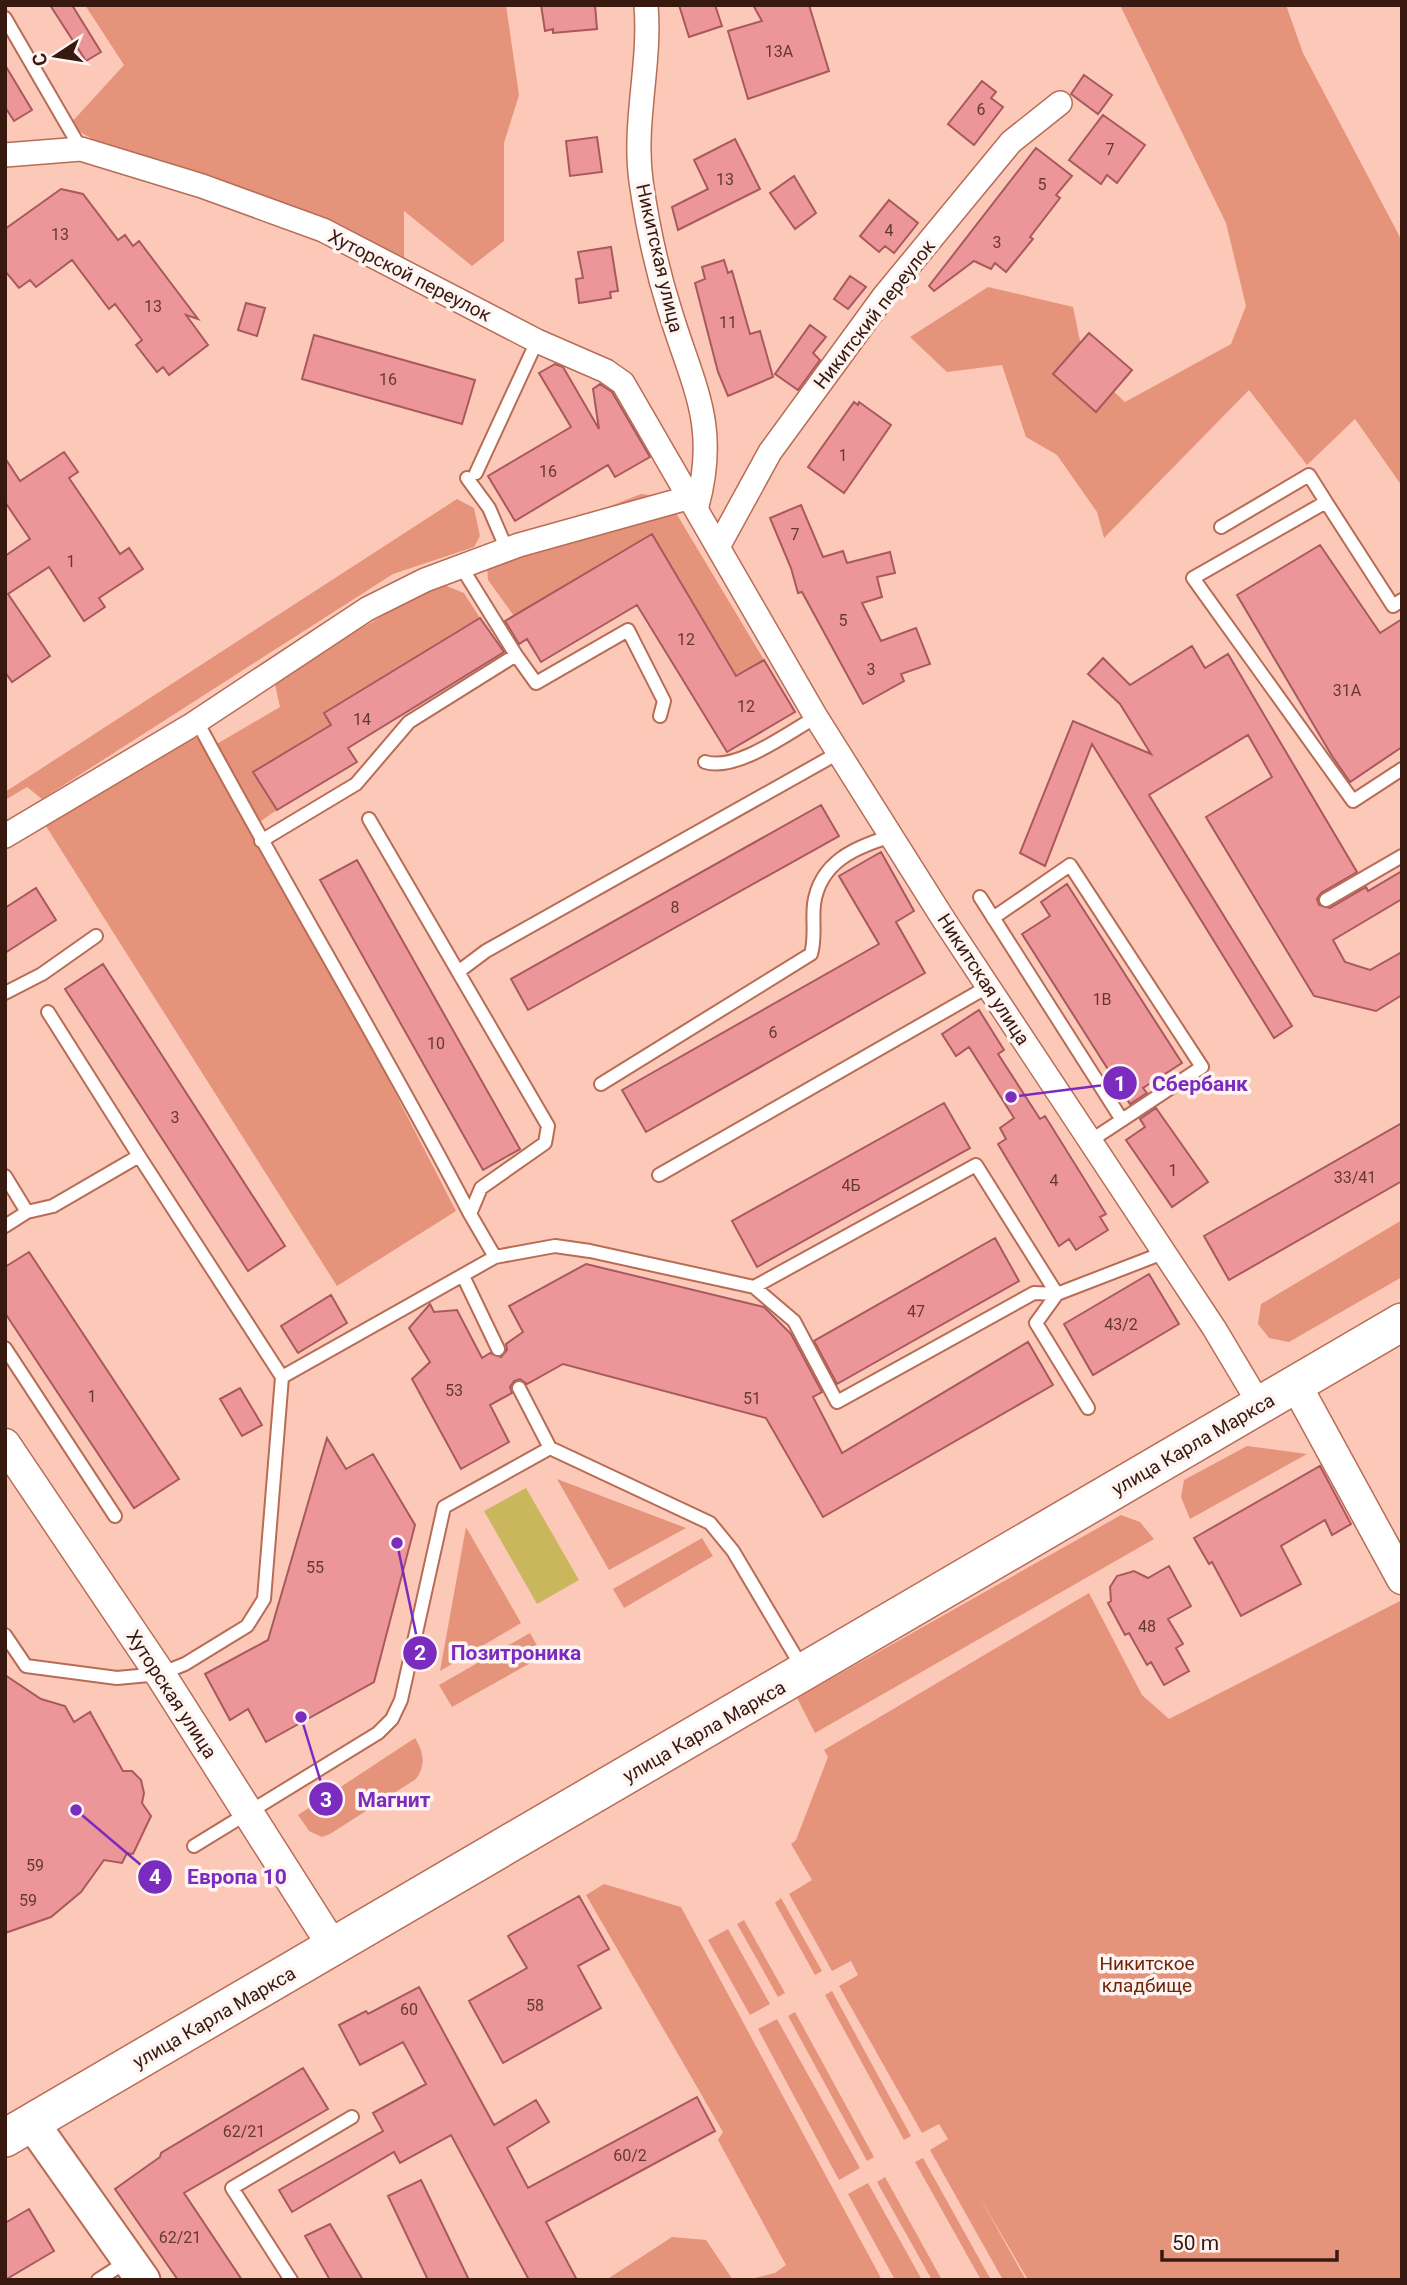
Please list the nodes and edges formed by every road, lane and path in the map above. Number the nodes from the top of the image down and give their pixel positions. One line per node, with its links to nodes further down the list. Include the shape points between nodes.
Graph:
1 (646, 5): 7 (street, Никитская улица, via 639,113 641,180 669,308 705,416 704,478)
2 (5, 18): 4 (lane)
3 (1060, 103): 10 (street, Никитский переулок, via 1011,142 884,296 770,452)
4 (81, 149): 5 (street, Хуторской переулок); 6 (street, Хуторской переулок, via 323,230)
5 (5, 155)
6 (537, 341): 7 (street, Хуторской переулок, via 623,383); 11 (lane, via 472,476)
7 (694, 502): 10 (street, Хуторской переулок); 11 (street)
8 (1326, 502): 9 (lane, via 1309,475); 13 (lane, via 1392,606); 20 (lane, via 1193,578 1353,801)
9 (1221, 527)
10 (718, 547): 16 (street, Никитская улица)
11 (507, 550): 12 (street)
12 (462, 568): 14 (lane); 17 (street, via 425,580 367,609)
13 (1402, 600)
14 (516, 655): 15 (lane, via 536,683 628,630 664,701); 24 (lane, via 409,722 356,784)
15 (660, 716)
16 (816, 717): 18 (street, Никитская улица); 19 (lane, via 739,760 716,765)
17 (190, 726): 22 (street); 24 (lane, via 199,725)
18 (840, 752): 23 (street, Никитская улица); 30 (lane, via 486,951)
19 (705, 762)
20 (1402, 769)
21 (369, 819): 30 (lane)
22 (5, 836)
23 (892, 836): 31 (street, Никитская улица); 34 (lane, via 861,845 829,865 814,903 811,954)
24 (261, 841): 41 (lane, via 385,1054)
25 (1402, 856): 27 (lane)
26 (980, 897): 28 (lane)
27 (1325, 900)
28 (993, 918): 35 (lane); 35 (lane, via 1070,865 1202,1068)
29 (96, 936): 32 (lane, via 42,974)
30 (458, 972): 41 (lane, via 548,1126 545,1143 481,1188)
31 (989, 986): 36 (street, Никитская улица); 38 (lane)
32 (5, 993)
33 (48, 1012): 37 (lane)
34 (601, 1084)
35 (1122, 1120): 36 (lane)
36 (1090, 1141): 43 (street, Никитская улица)
37 (139, 1156): 40 (lane, via 53,1206); 51 (lane)
38 (659, 1175)
39 (5, 1176): 40 (lane)
40 (27, 1212): 42 (lane)
41 (470, 1214): 44 (lane)
42 (5, 1226)
43 (1163, 1253): 47 (lane); 54 (street, Никитская улица)
44 (495, 1257): 45 (lane); 46 (lane, via 555,1246)
45 (463, 1276): 50 (lane); 51 (lane)
46 (754, 1287): 47 (lane, via 794,1321 838,1402 1034,1293); 47 (lane, via 976,1164)
47 (1057, 1294): 55 (lane, via 1036,1323)
48 (1402, 1322): 52 (main road, улица Карла Маркса)
49 (5, 1348): 58 (lane)
50 (498, 1349)
51 (282, 1377): 62 (lane, via 264,1599 247,1626)
52 (1296, 1385): 54 (main road, улица Карла Маркса); 59 (street)
53 (519, 1388): 57 (lane)
54 (1260, 1405): 61 (main road, улица Карла Маркса)
55 (1088, 1408)
56 (5, 1444): 62 (street, Хуторская улица)
57 (550, 1448): 61 (lane, via 710,1523 733,1551); 63 (lane, via 444,1507 401,1700 392,1719)
58 (115, 1516)
59 (1402, 1579)
60 (5, 1635): 62 (lane, via 26,1665 117,1678)
61 (804, 1672): 65 (main road, улица Карла Маркса)
62 (160, 1674): 63 (street, Хуторская улица)
63 (248, 1813): 64 (lane); 65 (street, Хуторская улица)
64 (194, 1846)
65 (334, 1948): 67 (main road, улица Карла Маркса)
66 (352, 2117): 70 (lane, via 232,2188)
67 (18, 2130): 68 (main road)
68 (136, 2270): 69 (lane)
69 (98, 2280)
70 (291, 2280)

